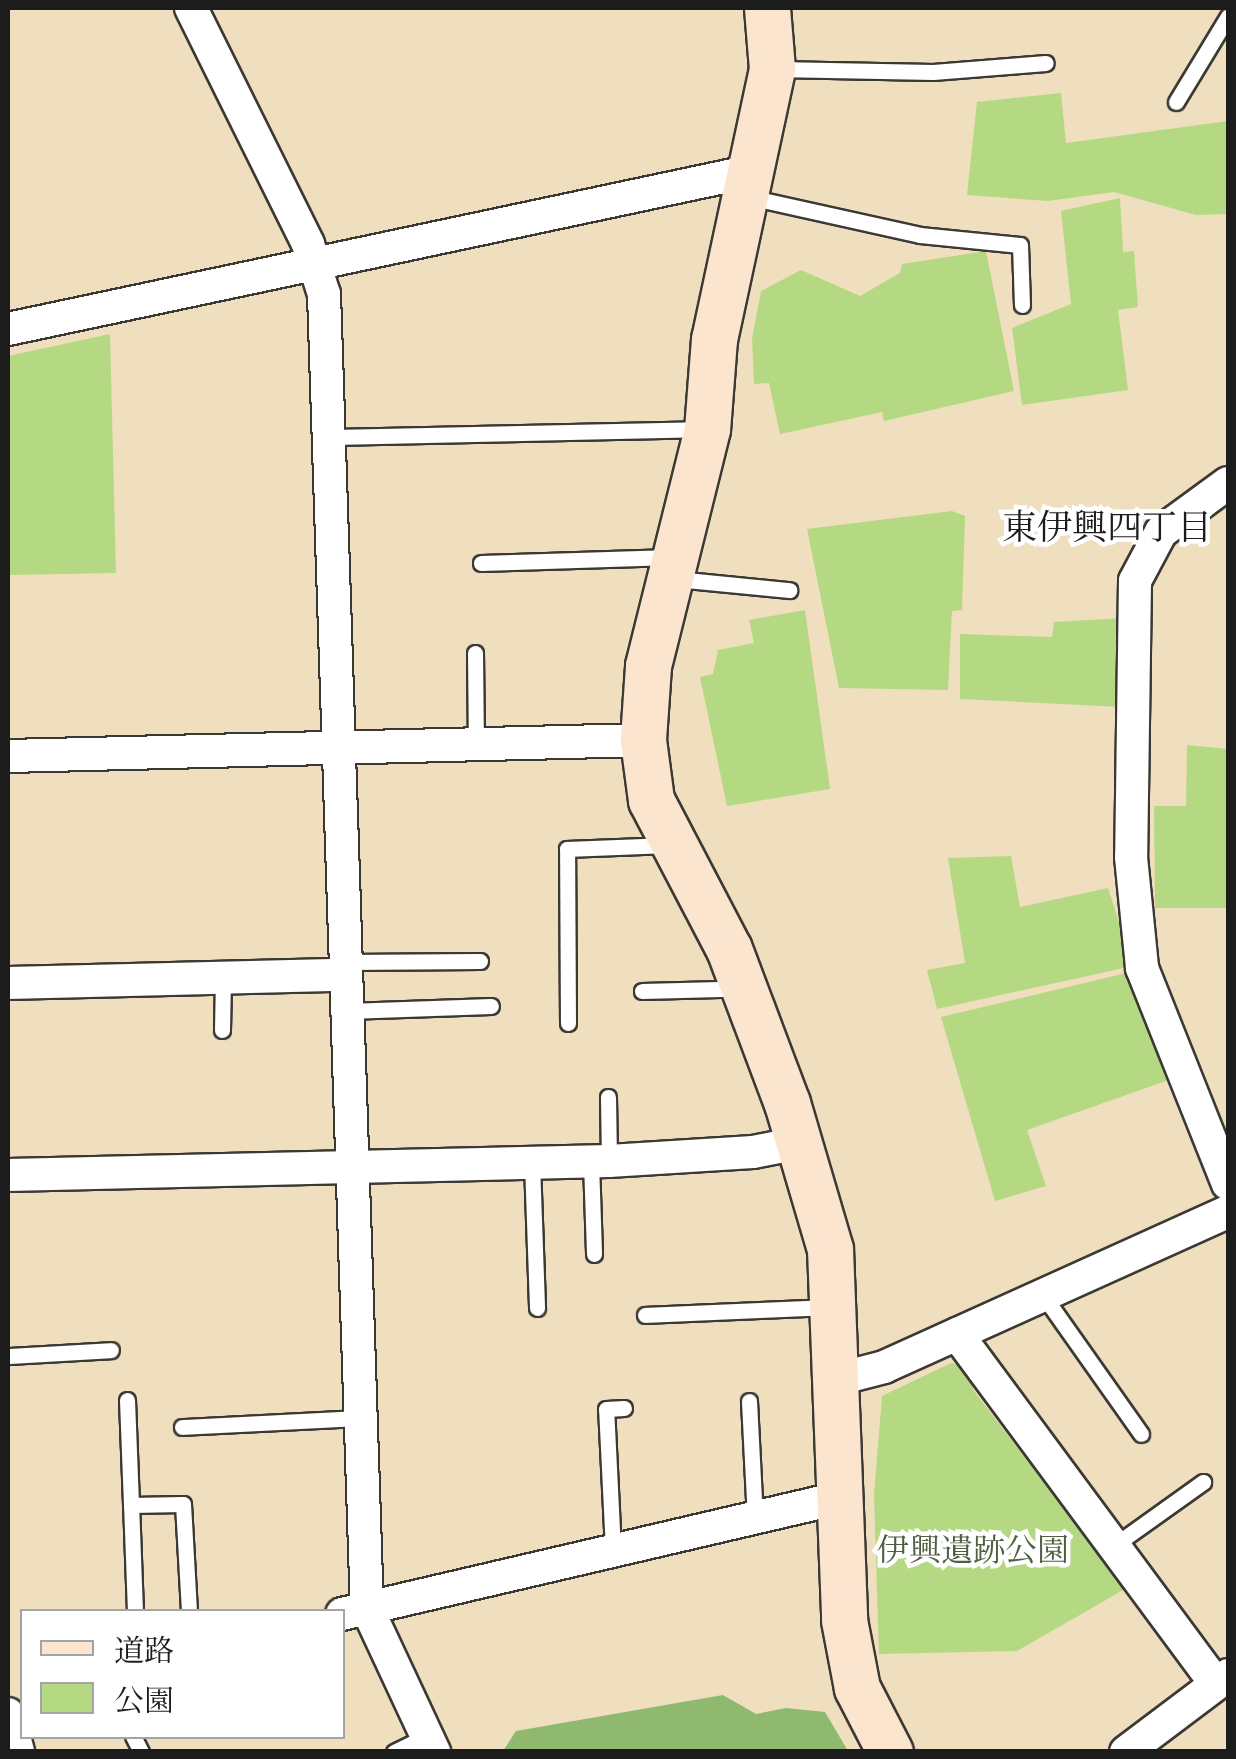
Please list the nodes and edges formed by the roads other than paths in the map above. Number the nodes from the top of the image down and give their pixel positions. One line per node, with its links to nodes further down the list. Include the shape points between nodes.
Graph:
1 (192, 8): 8 (street)
2 (767, 8): 5 (street)
3 (1228, 16): 6 (lane)
4 (1046, 63): 5 (lane, via 933,72)
5 (772, 69): 7 (street)
6 (1176, 102)
7 (744, 183): 8 (street); 9 (lane, via 920,235 1020,245); 11 (street, via 714,340)
8 (315, 264): 10 (street); 12 (street, via 324,294)
9 (1022, 305)
10 (8, 329)
11 (707, 429): 12 (lane); 15 (street)
12 (328, 437): 20 (street)
13 (1228, 483): 39 (street, via 1162,532 1134,581 1131,857 1142,968)
14 (481, 563): 15 (lane)
15 (675, 568): 16 (lane); 18 (street, via 648,666)
16 (789, 590)
17 (475, 653): 19 (lane)
18 (643, 740): 19 (street); 22 (street, via 651,800)
19 (476, 746): 20 (street)
20 (340, 750): 21 (street); 24 (street)
21 (8, 756)
22 (672, 845): 25 (street); 31 (lane, via 566,849)
23 (480, 961): 24 (lane)
24 (346, 969): 26 (street); 30 (street)
25 (740, 979): 28 (lane, via 720,989); 34 (street)
26 (223, 980): 27 (street); 32 (lane)
27 (8, 984)
28 (642, 991)
29 (490, 1006): 30 (lane)
30 (346, 1011): 37 (street)
31 (568, 1023)
32 (222, 1030)
33 (608, 1098): 35 (lane)
34 (799, 1142): 35 (street, via 753,1152); 43 (street, via 830,1249)
35 (600, 1161): 36 (street); 41 (lane)
36 (532, 1163): 37 (street); 44 (lane)
37 (350, 1165): 38 (street); 53 (street)
38 (8, 1175)
39 (1228, 1184)
40 (1228, 1212): 42 (street)
41 (594, 1254)
42 (1043, 1295): 46 (street); 55 (lane)
43 (837, 1307): 45 (lane); 49 (street)
44 (537, 1308)
45 (645, 1315)
46 (957, 1334): 49 (street); 60 (street)
47 (111, 1350): 48 (lane)
48 (8, 1356)
49 (838, 1379): 57 (street)
50 (127, 1400): 58 (lane)
51 (749, 1401): 59 (lane)
52 (624, 1408): 61 (lane, via 606,1410)
53 (357, 1418): 54 (lane); 64 (street)
54 (182, 1427)
55 (1141, 1434)
56 (1203, 1482): 60 (lane)
57 (839, 1498): 59 (street); 71 (street, via 848,1654)
58 (131, 1505): 62 (lane); 63 (lane, via 184,1504)
59 (755, 1518): 61 (street)
60 (1112, 1548): 65 (street)
61 (613, 1550): 64 (street)
62 (135, 1609)
63 (190, 1609)
64 (355, 1611): 67 (street)
65 (1222, 1680): 68 (street)
66 (8, 1714): 69 (street)
67 (430, 1744): 70 (lane)
68 (1141, 1747)
69 (18, 1752)
70 (394, 1752)
71 (890, 1752)

